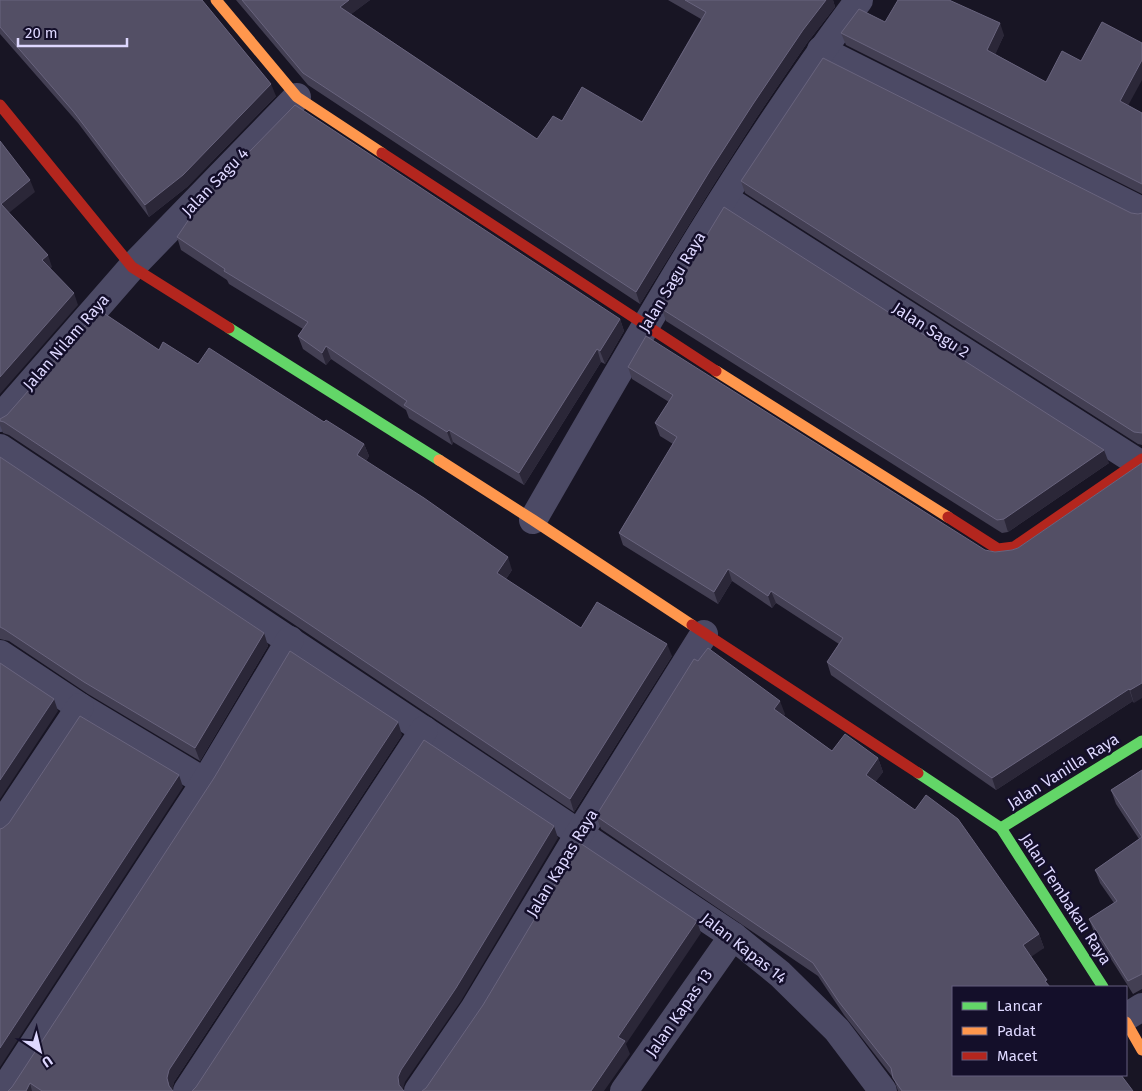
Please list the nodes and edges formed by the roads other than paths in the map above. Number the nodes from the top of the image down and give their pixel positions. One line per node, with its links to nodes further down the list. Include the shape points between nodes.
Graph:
1 (216, 0): 4 (street)
2 (859, 0): 3 (street, Jalan Sagu Raya)
3 (821, 50): 6 (street, Jalan Sagu Raya); 7 (street)
4 (297, 97): 8 (street, Jalan Sagu 4); 9 (street)
5 (0, 105): 8 (street)
6 (724, 198): 9 (street, Jalan Sagu Raya); 12 (street, Jalan Sagu 2)
7 (1142, 211)
8 (132, 267): 10 (street, Jalan Nilam Raya); 13 (street)
9 (645, 326): 12 (street, via 998,549 1014,547); 13 (street, Jalan Sagu Raya)
10 (0, 418)
11 (0, 448): 15 (street, Jalan Kapas 14)
12 (1140, 461)
13 (532, 520): 14 (street)
14 (704, 634): 22 (street); 23 (street, Jalan Kapas Raya)
15 (290, 640): 18 (street, Jalan Kapas 14); 20 (street)
16 (0, 654): 17 (street)
17 (80, 707): 20 (street); 21 (street)
18 (424, 730): 23 (street, Jalan Kapas 14); 31 (street)
19 (1142, 741): 22 (street, Jalan Vanilla Raya)
20 (205, 782): 30 (street)
21 (0, 827)
22 (1001, 828): 25 (street, Jalan Tembakau Raya)
23 (579, 834): 24 (street, Jalan Kapas 14); 32 (street, Jalan Kapas Raya, via 474,1009)
24 (733, 936): 33 (street, Jalan Kapas 13); 34 (street, Jalan Kapas 14, via 780,974 837,1030)
25 (1103, 986)
26 (1142, 1007): 27 (street)
27 (1127, 1016)
28 (1127, 1024): 29 (street)
29 (1142, 1050)
30 (3, 1091)
31 (187, 1091)
32 (418, 1091)
33 (624, 1091)
34 (883, 1091)

